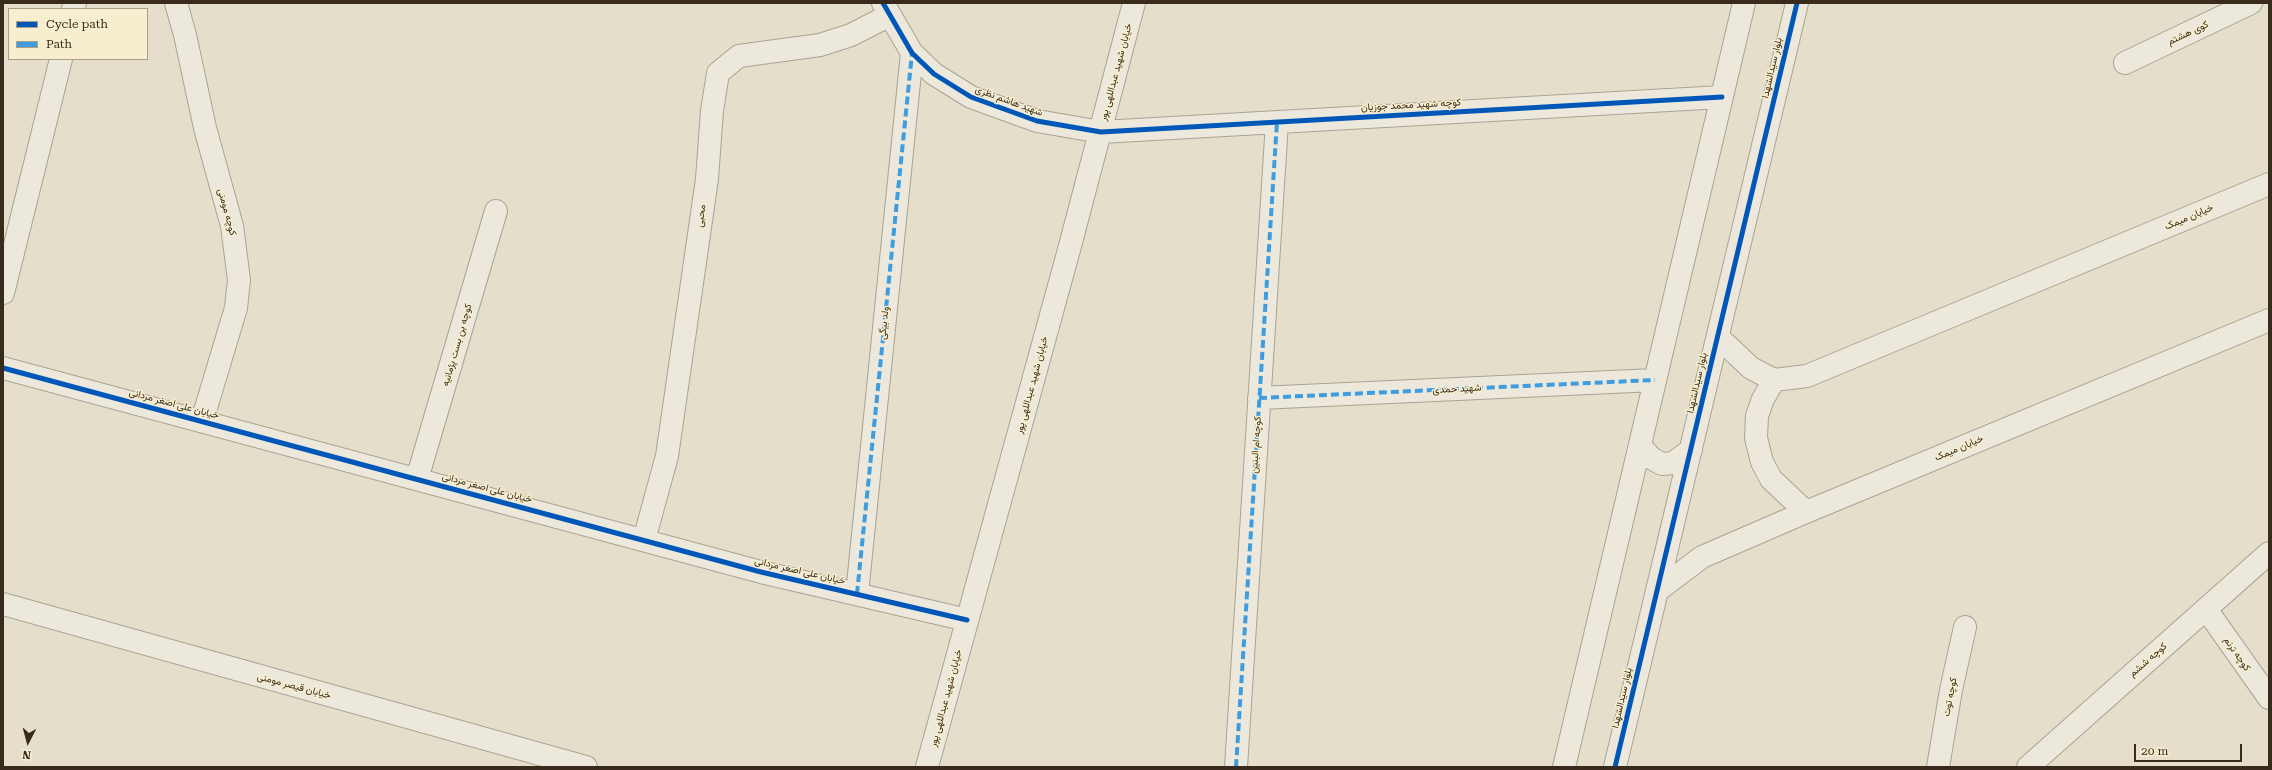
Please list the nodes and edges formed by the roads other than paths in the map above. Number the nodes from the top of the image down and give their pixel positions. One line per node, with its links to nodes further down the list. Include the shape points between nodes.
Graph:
1 (176, 3): 22 (street, کوچه مومنی, via 205,128 232,226 239,280 236,308)
2 (1134, 3): 12 (street, خیابان شهید عبداللهی پور)
3 (1744, 3): 10 (street)
4 (1797, 3): 17 (street, بلوار سیدالشهدا)
5 (2252, 3): 9 (street, کوی هشتم)
6 (886, 9): 7 (street, شهید هاشم نظری); 27 (street, محبی, via 851,35 820,45 739,56 718,73 712,111 707,179 667,456)
7 (912, 52): 12 (street, شهید هاشم نظری, via 934,74 970,97 1037,122); 30 (street, ولد بیگی)
8 (61, 60): 15 (street)
9 (2124, 63)
10 (1722, 97): 11 (street, کوچه شهید محمد جوزیان); 19 (street)
11 (1277, 122): 12 (street, کوچه شهید محمد جوزیان); 21 (street, کوچه ام البنین)
12 (1100, 132): 33 (street, خیابان شهید عبداللهی پور)
13 (2269, 184): 20 (street, خیابان میمک, via 1807,376)
14 (496, 211): 25 (street, کوچه بن بست پژمانیه)
15 (3, 293)
16 (2269, 320): 26 (street, خیابان میمک)
17 (1718, 337): 20 (street, via 1751,368); 24 (street, بلوار سیدالشهدا)
18 (3, 368): 22 (street, خیابان علی اصغر مردانی)
19 (1655, 380): 21 (street, شهید حمدی); 23 (street)
20 (1774, 380): 26 (street, via 1757,416 1756,438 1762,462 1771,479)
21 (1259, 398): 38 (street, کوچه ام البنین)
22 (202, 421): 25 (street, خیابان علی اصغر مردانی)
23 (1640, 446): 24 (street, via 1650,458 1662,464 1673,463); 39 (street)
24 (1690, 450): 29 (street, بلوار سیدالشهدا)
25 (418, 479): 27 (street, خیابان علی اصغر مردانی)
26 (1806, 512): 29 (street, خیابان میمک, via 1702,557)
27 (644, 540): 30 (street, خیابان علی اصغر مردانی, via 761,572)
28 (2269, 553): 32 (street, کوچه ششم)
29 (1657, 592): 40 (street, بلوار سیدالشهدا)
30 (856, 594): 33 (street, خیابان علی اصغر مردانی)
31 (3, 604): 36 (street, خیابان قیصر مومنی)
32 (2206, 610): 35 (street, کوچه ترنم); 42 (street, کوچه ششم)
33 (967, 620): 37 (street, خیابان شهید عبداللهی پور)
34 (1965, 627): 41 (street, کوچه توت)
35 (2269, 698)
36 (586, 767)
37 (927, 767)
38 (1236, 767)
39 (1564, 767)
40 (1615, 767)
41 (1938, 767)
42 (2029, 767)

